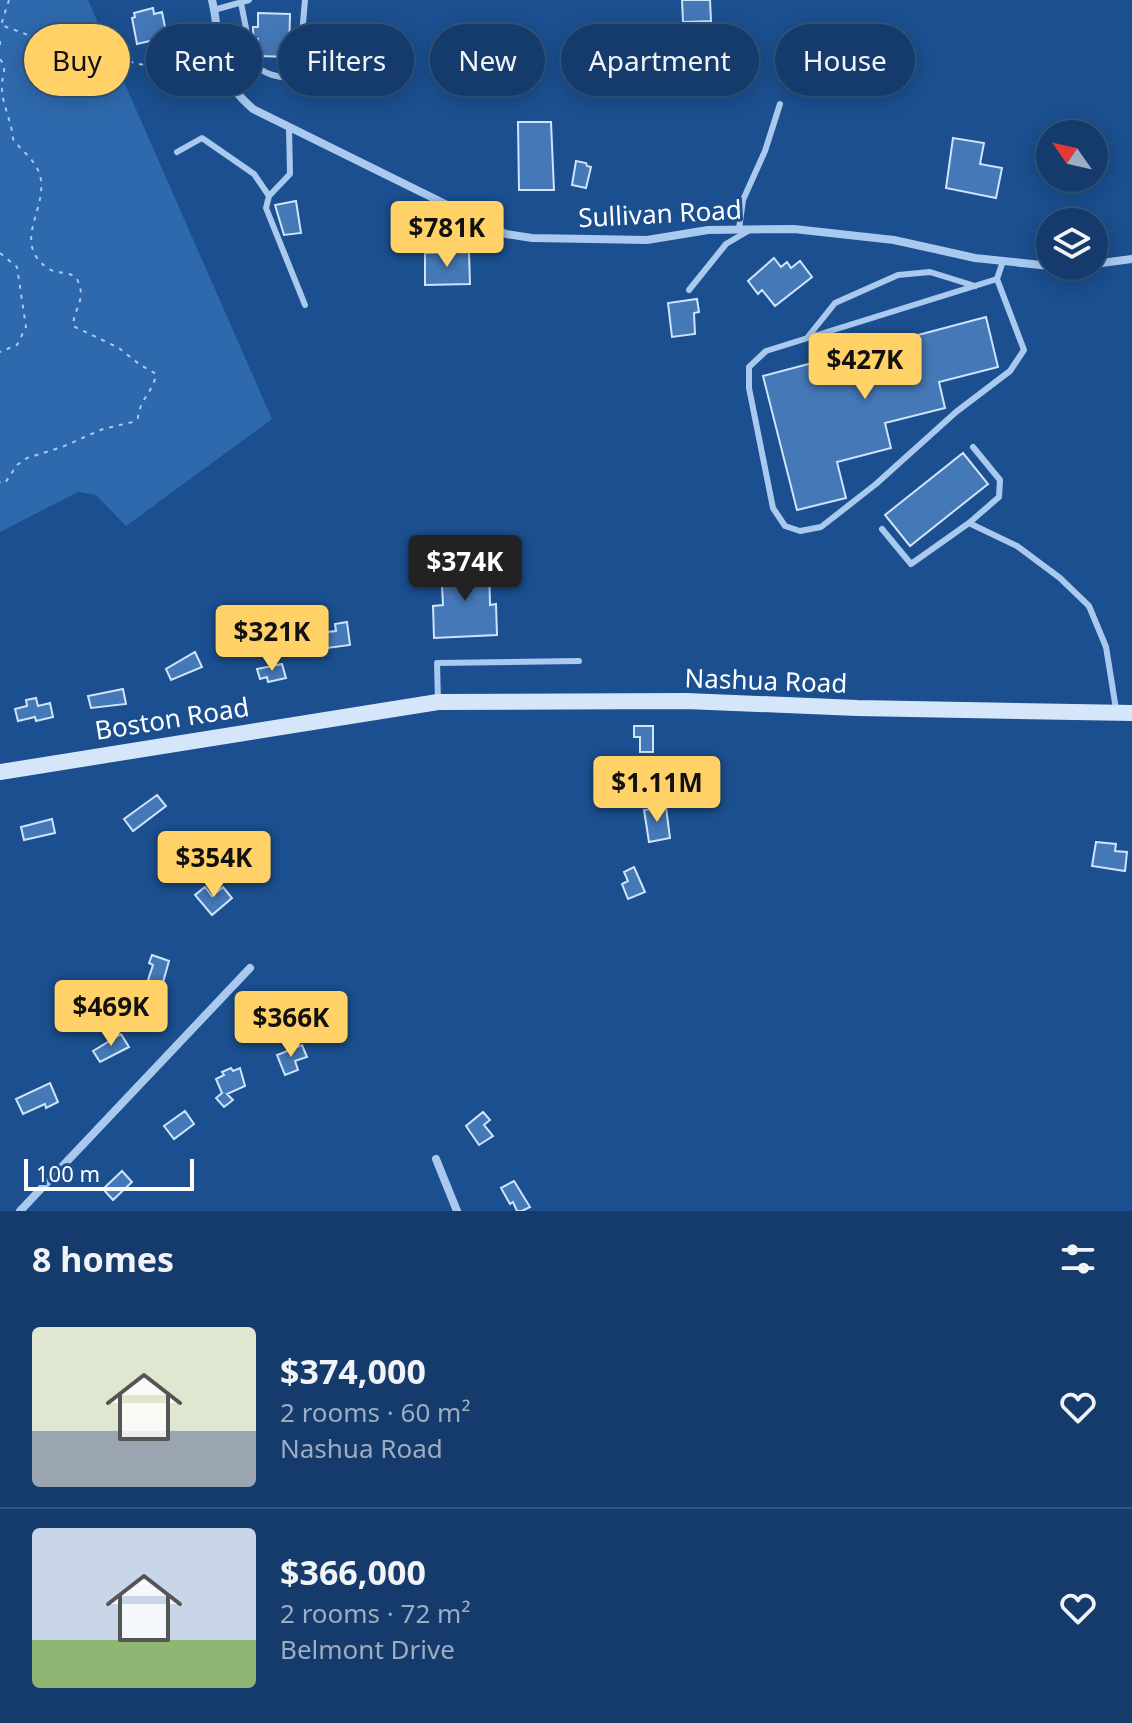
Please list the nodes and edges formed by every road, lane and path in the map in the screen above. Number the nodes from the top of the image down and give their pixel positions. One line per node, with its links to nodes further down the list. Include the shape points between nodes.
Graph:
1 (9, 0): 6 (path)
2 (249, 0): 4 (lane)
3 (305, 0): 4 (lane, via 298,80 270,75 253,63)
4 (241, 3): 5 (lane)
5 (213, 5)
6 (0, 25): 7 (path); 11 (path)
7 (0, 32)
8 (0, 41): 9 (path)
9 (0, 51)
10 (0, 59): 31 (path, via 13,139 31,157 41,178 31,239 34,255 48,269 76,277 81,301 73,326 156,374 138,418 27,458 5,483)
11 (146, 66)
12 (239, 96): 14 (street, Sullivan Road)
13 (780, 104): 17 (lane, via 743,200)
14 (289, 127): 16 (lane, via 290,174); 17 (street, Sullivan Road, via 506,234 647,240)
15 (177, 152): 16 (lane, via 202,138 254,174)
16 (269, 196): 27 (lane, via 266,208)
17 (739, 229): 18 (street, Sullivan Road)
18 (752, 229): 21 (street, Sullivan Road, via 894,240); 26 (lane, via 726,244)
19 (0, 253): 29 (path, via 17,267 26,327 17,345)
20 (1132, 259): 22 (street)
21 (1003, 261): 23 (street, Sullivan Road); 24 (lane)
22 (1108, 262)
23 (1036, 264)
24 (997, 279): 25 (lane); 28 (lane, via 1024,350 1010,371 821,527 800,531 785,526 773,508 749,367 766,351)
25 (975, 286): 28 (lane); 28 (lane, via 930,272 898,275 835,303)
26 (689, 290)
27 (305, 305)
28 (807, 338)
29 (0, 352)
30 (973, 447): 32 (lane, via 1000,480 999,497)
31 (0, 482)
32 (969, 523): 33 (lane, via 911,564); 37 (lane, via 1017,546 1089,606)
33 (882, 529)
34 (579, 661): 35 (lane, via 437,663)
35 (438, 702): 36 (main road, Nashua Road); 37 (main road, Nashua Road, via 686,701)
36 (399, 707): 38 (main road, Boston Road)
37 (1124, 713)
38 (0, 772)
39 (250, 968): 41 (street)
40 (436, 1159): 42 (street)
41 (20, 1211)
42 (457, 1211)

